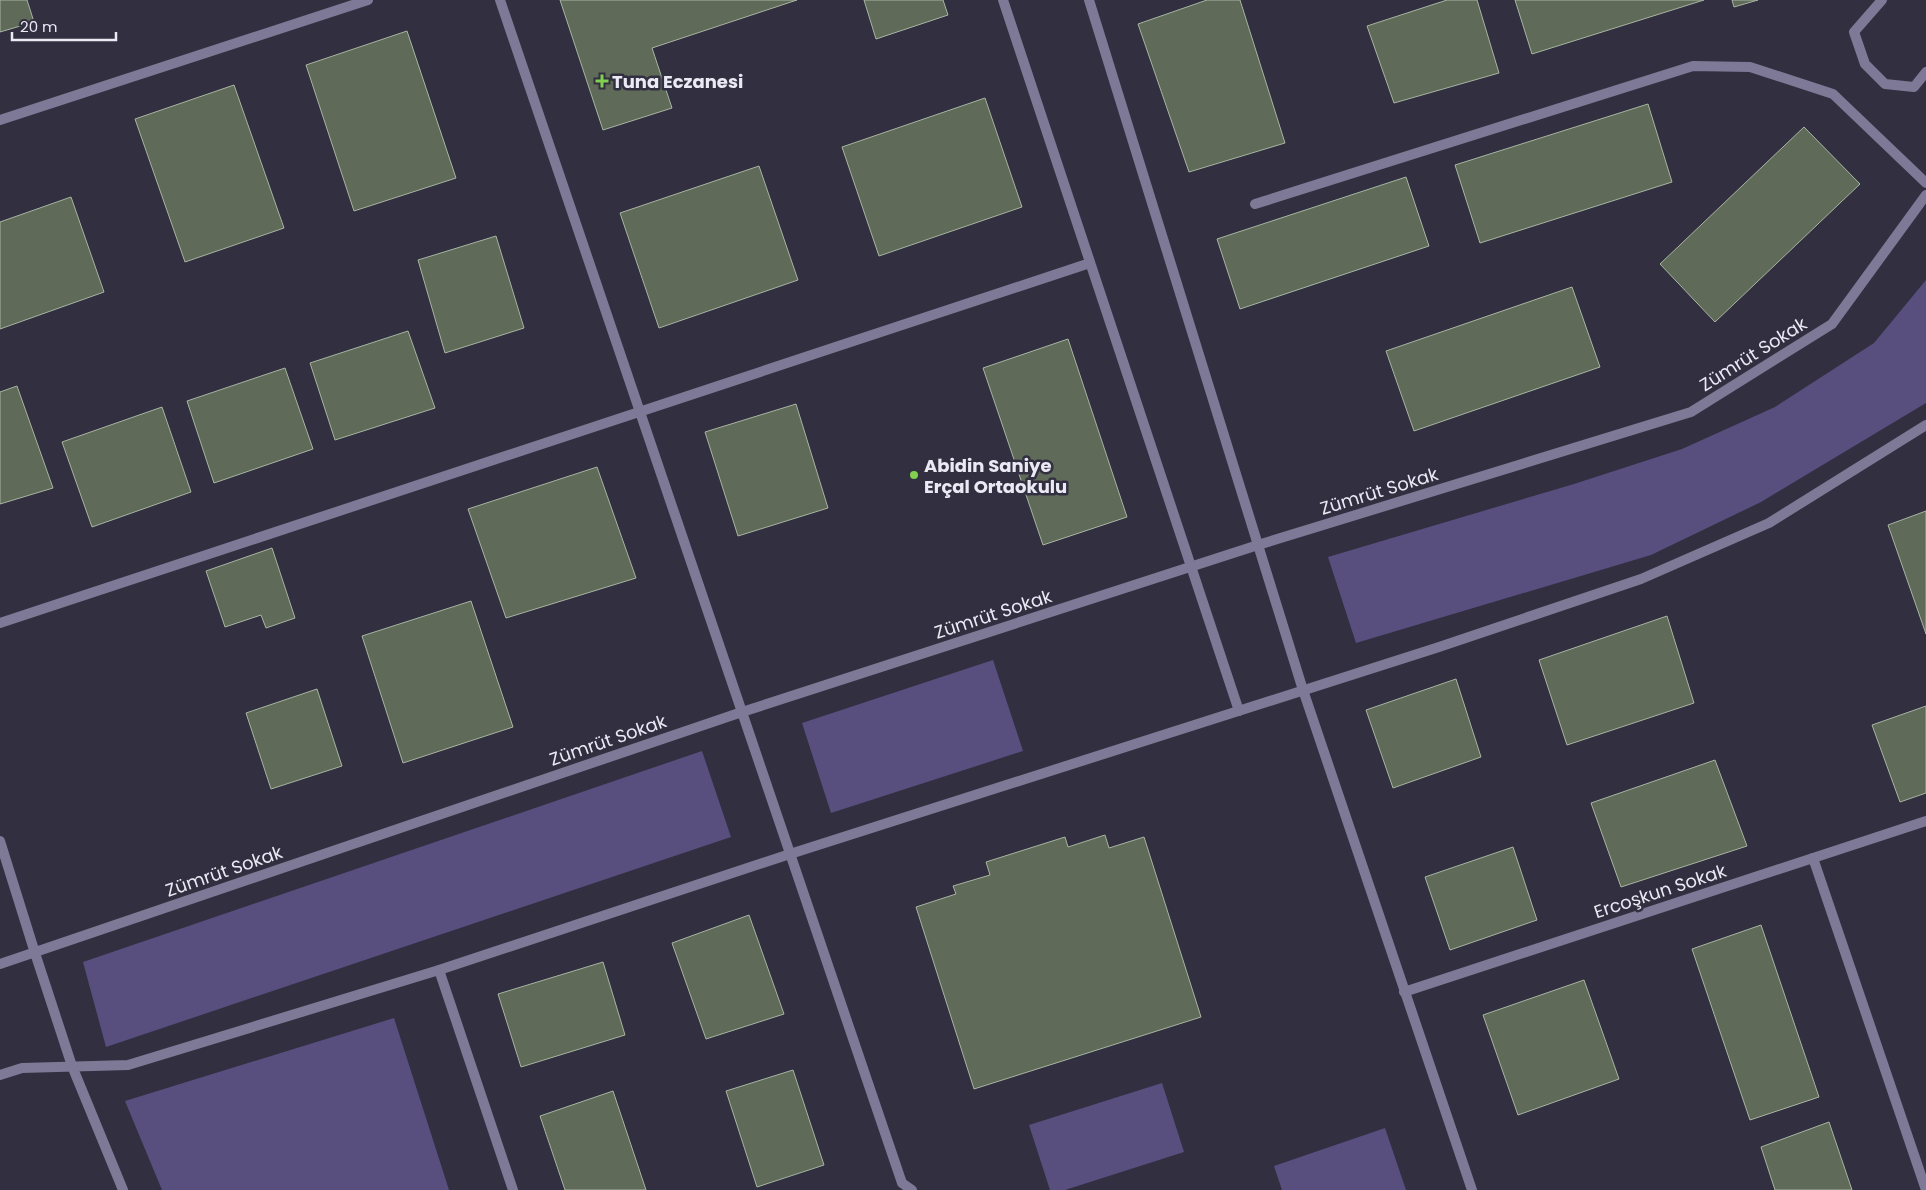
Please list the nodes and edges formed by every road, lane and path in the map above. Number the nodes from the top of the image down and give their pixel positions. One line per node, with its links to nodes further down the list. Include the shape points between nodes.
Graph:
1 (368, 0): 7 (street)
2 (500, 0): 12 (street)
3 (1003, 0): 11 (street)
4 (1089, 0): 14 (street)
5 (1882, 0): 6 (street, via 1854,32 1865,64 1885,84 1914,87)
6 (1926, 72)
7 (0, 120)
8 (1926, 183): 10 (street, via 1833,94 1750,67 1693,66)
9 (1926, 195): 14 (street, Zümrüt Sokak, via 1832,324 1691,412)
10 (1255, 204)
11 (1090, 263): 12 (street); 15 (street)
12 (640, 412): 16 (street); 19 (street)
13 (1926, 425): 17 (street, via 1769,522 1641,579)
14 (1258, 545): 15 (street, Zümrüt Sokak); 17 (street)
15 (1191, 568): 18 (street); 19 (street, Zümrüt Sokak)
16 (0, 624)
17 (1303, 690): 18 (street); 27 (street)
18 (1239, 710): 22 (street)
19 (742, 712): 22 (street); 24 (street, Zümrüt Sokak)
20 (1926, 820): 23 (street, Ercoşkun Sokak)
21 (0, 841): 24 (street)
22 (790, 854): 26 (street); 30 (street)
23 (1813, 858): 27 (street, Ercoşkun Sokak); 35 (street)
24 (35, 953): 25 (street, Zümrüt Sokak); 28 (street)
25 (0, 964)
26 (439, 970): 28 (street, via 128,1065); 32 (street)
27 (1404, 992): 34 (street)
28 (72, 1066): 29 (street, via 22,1068); 31 (street)
29 (0, 1075)
30 (904, 1187): 33 (street)
31 (123, 1190)
32 (513, 1190)
33 (912, 1190)
34 (1472, 1190)
35 (1926, 1190)

